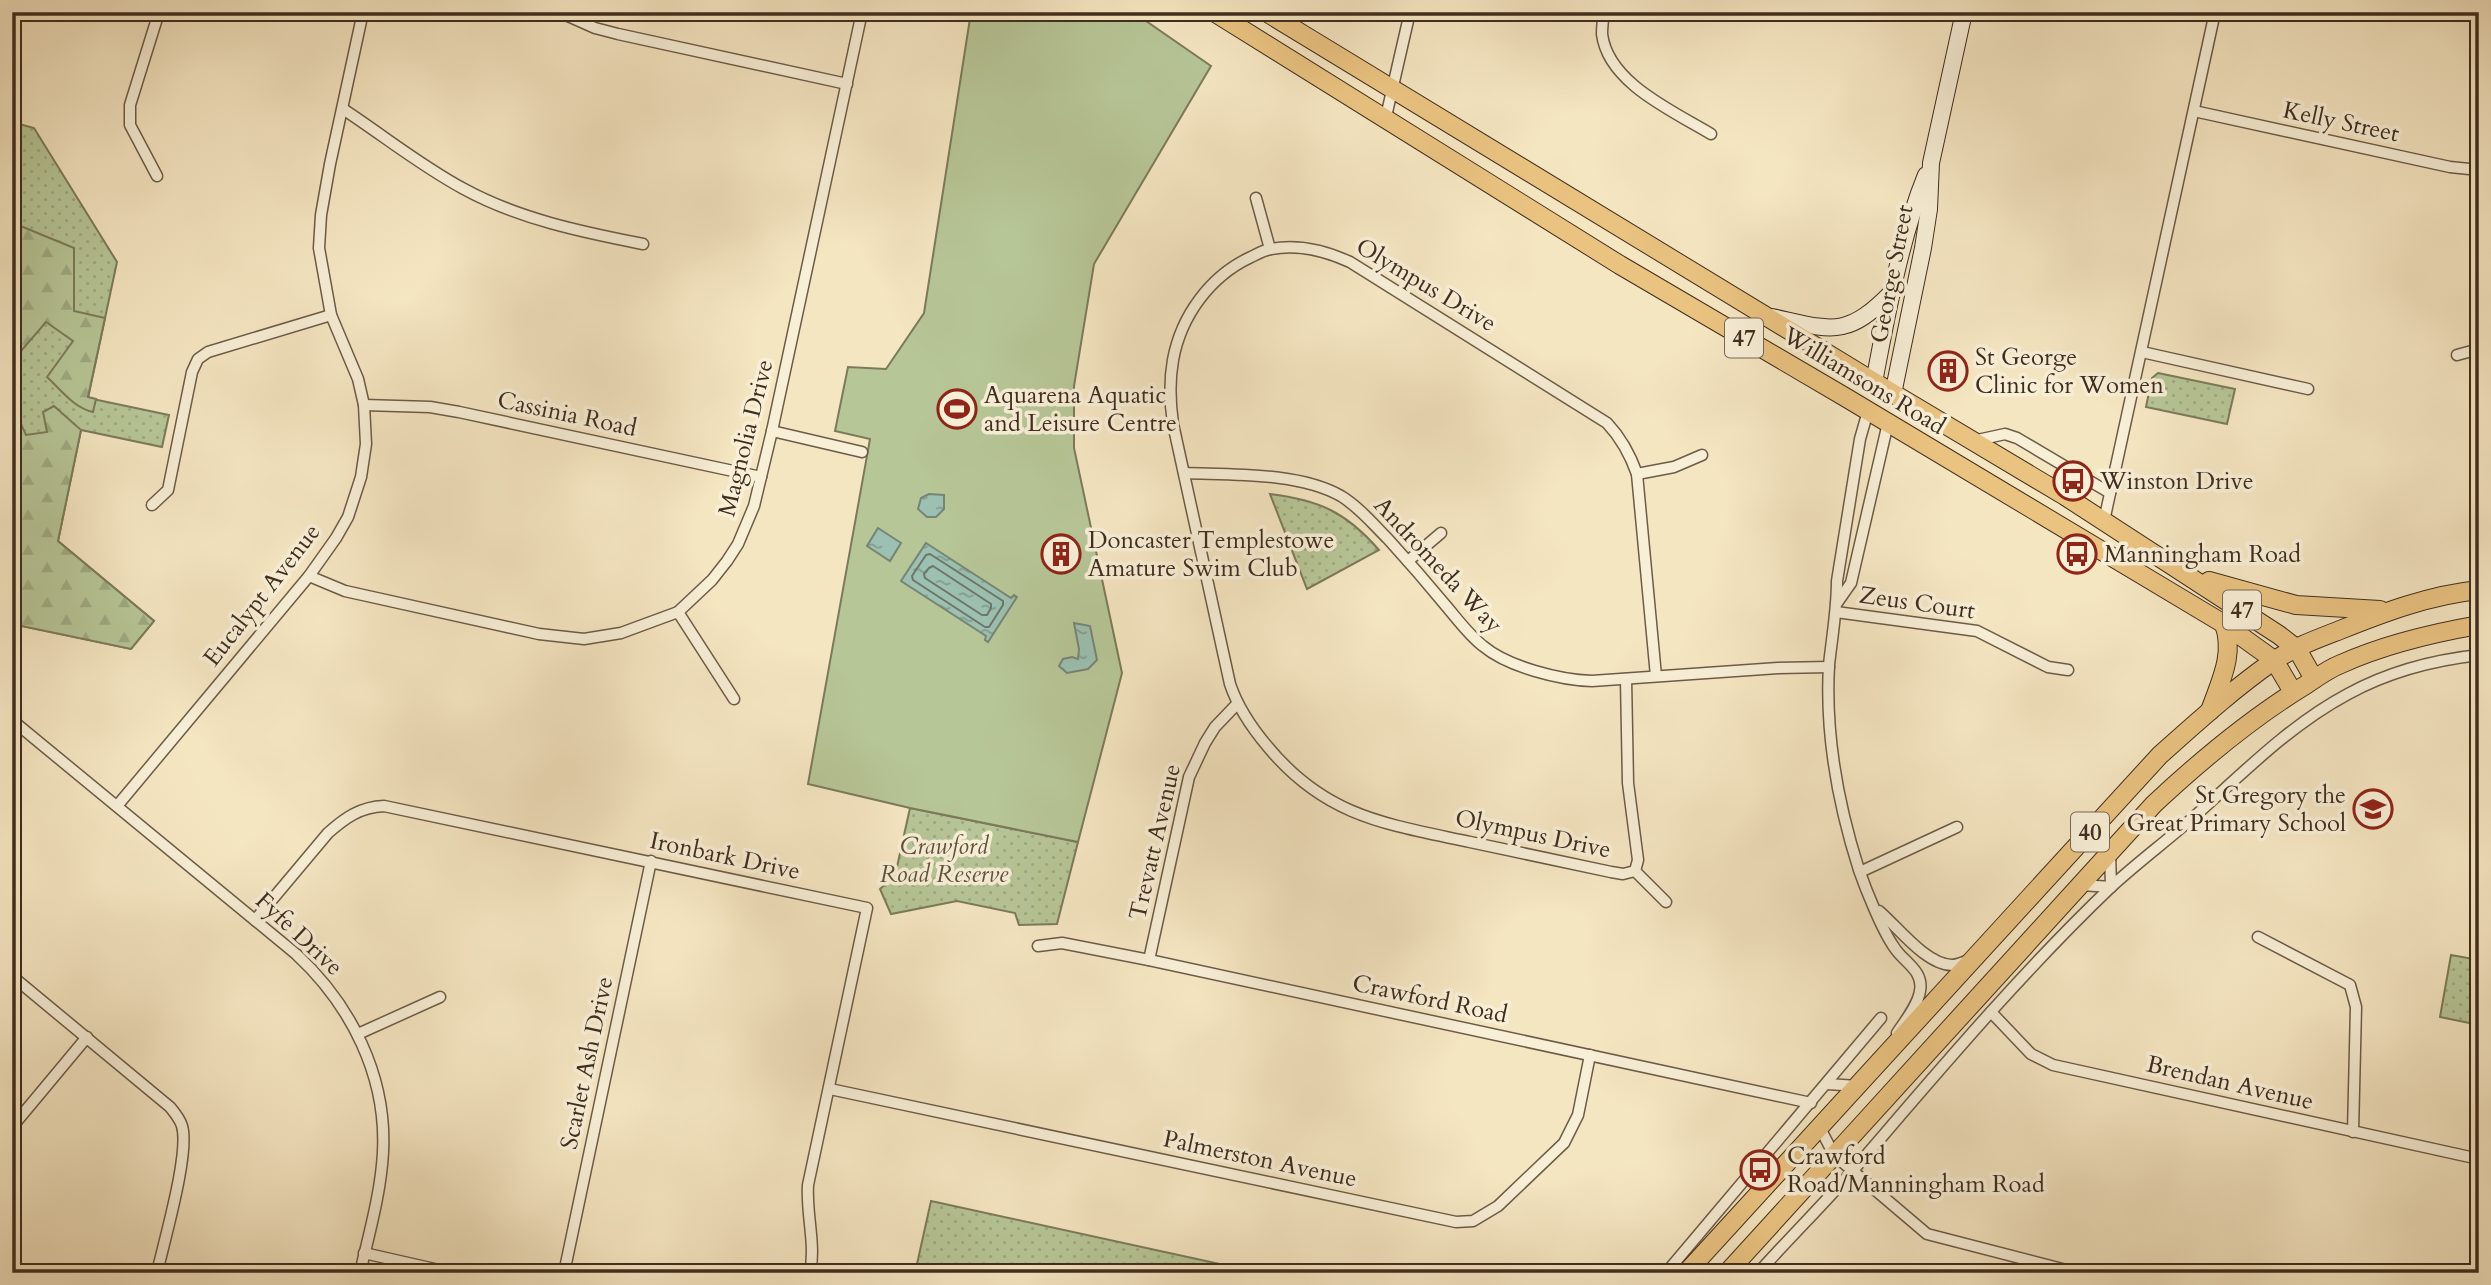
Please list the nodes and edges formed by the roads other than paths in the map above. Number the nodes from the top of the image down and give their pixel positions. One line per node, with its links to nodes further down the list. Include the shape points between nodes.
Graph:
1 (159, 12): 19 (street, via 130,105 130,125)
2 (363, 12): 13 (street, Eucalypt Avenue)
3 (559, 12): 11 (street, via 618,34)
4 (862, 12): 11 (street, Magnolia Drive)
5 (1213, 12): 15 (main road, Williamsons Road / 47)
6 (1266, 12): 12 (main road, Williamsons Road / 47)
7 (1410, 12): 12 (street)
8 (1604, 12): 16 (street, via 1602,34 1623,77)
9 (1964, 12): 17 (main road, George Street)
10 (2215, 12): 14 (street)
11 (847, 84): 35 (street, Magnolia Drive)
12 (1392, 90): 15 (street); 25 (main road, Williamsons Road / 47)
13 (343, 109): 21 (street, via 407,154 512,211); 24 (street, Eucalypt Avenue, via 319,248)
14 (2194, 111): 18 (street, Kelly Street); 27 (street)
15 (1385, 121): 33 (main road, Williamsons Road / 47)
16 (1711, 134)
17 (1931, 163): 23 (main road, George Street); 31 (main road, George Street, via 1923,248)
18 (2479, 170)
19 (157, 176)
20 (1256, 198): 22 (street)
21 (643, 244)
22 (1270, 249): 39 (street, Olympus Drive, via 1236,266 1208,288 1179,338 1170,401); 40 (street, Olympus Drive, via 1313,250 1350,262 1607,423 1620,437)
23 (1892, 292): 25 (main road, via 1855,324 1838,329); 29 (main road, George Street)
24 (331, 314): 32 (street, Eucalypt Avenue); 43 (street, via 198,359 168,490)
25 (1763, 314): 29 (main road, Williamsons Road / 47)
26 (2479, 349): 28 (street)
27 (2141, 352): 30 (street); 42 (street)
28 (2458, 355)
29 (1874, 382): 31 (main road, Williamsons Road / 47); 33 (main road)
30 (2308, 388)
31 (1893, 394): 34 (main road); 36 (main road, Williamsons Road / 47)
32 (364, 405): 41 (street, Cassinia Road, via 459,412); 48 (street, Eucalypt Avenue, via 366,444 355,496 336,538)
33 (1868, 411): 34 (main road, Williamsons Road / 47); 50 (street, via 1836,580)
34 (1888, 423): 50 (street, via 1851,583); 53 (main road, Williamsons Road / 47)
35 (772, 431): 37 (street); 41 (street, Magnolia Drive)
36 (1973, 441): 42 (street, Williamsons Road, via 2005,434 2017,438); 44 (main road, Williamsons Road / 47)
37 (862, 452)
38 (1702, 455): 40 (street, via 1674,467)
39 (1184, 472): 46 (street, Andromeda Way, via 1317,486 1362,512); 65 (street, Olympus Drive, via 1224,663)
40 (1637, 474): 60 (street, Olympus Drive)
41 (761, 477): 52 (street, Magnolia Drive, via 747,525 727,561)
42 (2110, 493): 44 (street)
43 (152, 505)
44 (2104, 521): 47 (main road, Williamsons Road / 47)
45 (1441, 533): 46 (street)
46 (1408, 561): 61 (street, Andromeda Way, via 1484,648 1569,681)
47 (2186, 573): 51 (main road, via 2285,603); 55 (main road, Williamsons Road / 47)
48 (309, 576): 52 (street, Magnolia Drive, via 345,591 566,638 621,633); 68 (street, Eucalypt Avenue)
49 (2479, 590): 51 (main road, 40)
50 (1837, 608): 58 (street); 59 (street, Zeus Court, via 1977,631 2048,667)
51 (2389, 610): 55 (main road, 40)
52 (677, 612): 64 (street)
53 (2224, 624): 57 (main road, Williamsons Road / 47); 66 (main road, via 2228,657)
54 (2479, 625): 62 (main road, 40, via 2363,654)
55 (2297, 649): 57 (main road, 40); 62 (main road, 47)
56 (2479, 655): 75 (street, via 2443,659 2374,682 2308,718)
57 (2274, 660): 63 (main road, 47); 66 (main road, 40)
58 (1829, 667): 60 (street, Andromeda Way); 73 (street, via 1833,760)
59 (2068, 670)
60 (1656, 676): 61 (street, Andromeda Way)
61 (1626, 679): 72 (street)
62 (2314, 679): 63 (main road, 40)
63 (2293, 692): 70 (main road, 40, via 2183,777)
64 (734, 699)
65 (1237, 704): 72 (street, Olympus Drive, via 1287,769 1308,788 1351,811 1396,826 1611,872); 82 (street, Trevatt Avenue, via 1210,735 1189,777)
66 (2210, 711): 81 (main road, 40, via 2160,755)
67 (12, 720): 68 (street, Fyfe Drive)
68 (117, 806): 78 (street, Fyfe Drive)
69 (1957, 827): 73 (street)
70 (2110, 853): 74 (main road, 40); 75 (street)
71 (651, 861): 78 (street, Ironbark Drive, via 395,807 373,807 350,815 328,833); 95 (street, Ironbark Drive, via 867,908); 107 (street, Scarlet Ash Drive)
72 (1635, 870): 76 (street, Olympus Drive)
73 (1860, 872): 77 (street)
74 (2081, 885): 75 (street); 88 (main road, 40)
75 (2111, 887): 86 (street)
76 (1666, 902)
77 (1877, 909): 81 (street, via 1907,940 1942,963); 92 (street, via 1895,950 1919,977 1920,991)
78 (255, 920): 89 (street, Fyfe Drive, via 317,974)
79 (2258, 937): 99 (street, via 2350,985 2356,1007)
80 (1038, 946): 82 (street, Crawford Road, via 1062,943)
81 (1974, 958): 85 (main road, 40)
82 (1149, 960): 91 (street, Crawford Road)
83 (12, 976): 90 (street)
84 (440, 997): 89 (street)
85 (1938, 997): 88 (main road); 92 (main road, 40)
86 (1990, 1012): 99 (street, Brendan Avenue, via 2031,1054 2053,1065); 102 (street)
87 (1881, 1018): 93 (street)
88 (1960, 1018): 100 (main road, 40)
89 (358, 1034): 103 (street, Fyfe Drive, via 375,1083 383,1135)
90 (87, 1037): 97 (street); 104 (street, via 170,1107 182,1127 181,1163)
91 (1590, 1055): 95 (street, Palmerston Avenue, via 1578,1115 1564,1143 1499,1206 1473,1220 1456,1222); 96 (street, Crawford Road)
92 (1880, 1061): 94 (main road, 40)
93 (1827, 1083): 94 (street); 96 (street)
94 (1858, 1086): 98 (main road, 40)
95 (830, 1089): 108 (street, Ironbark Drive, via 808,1185)
96 (1811, 1103): 109 (street)
97 (12, 1126)
98 (1820, 1128): 100 (street); 110 (main road, 40)
99 (2353, 1132): 101 (street, Brendan Avenue)
100 (1834, 1155): 102 (street); 111 (main road, 40)
101 (2479, 1160)
102 (1852, 1171): 112 (street); 113 (street, via 1927,1234)
103 (364, 1254): 105 (street, Fyfe Drive); 106 (street)
104 (157, 1273)
105 (360, 1273)
106 (452, 1273)
107 (564, 1273)
108 (810, 1273)
109 (1666, 1273)
110 (1686, 1273)
111 (1727, 1273)
112 (1758, 1273)
113 (2078, 1273)

